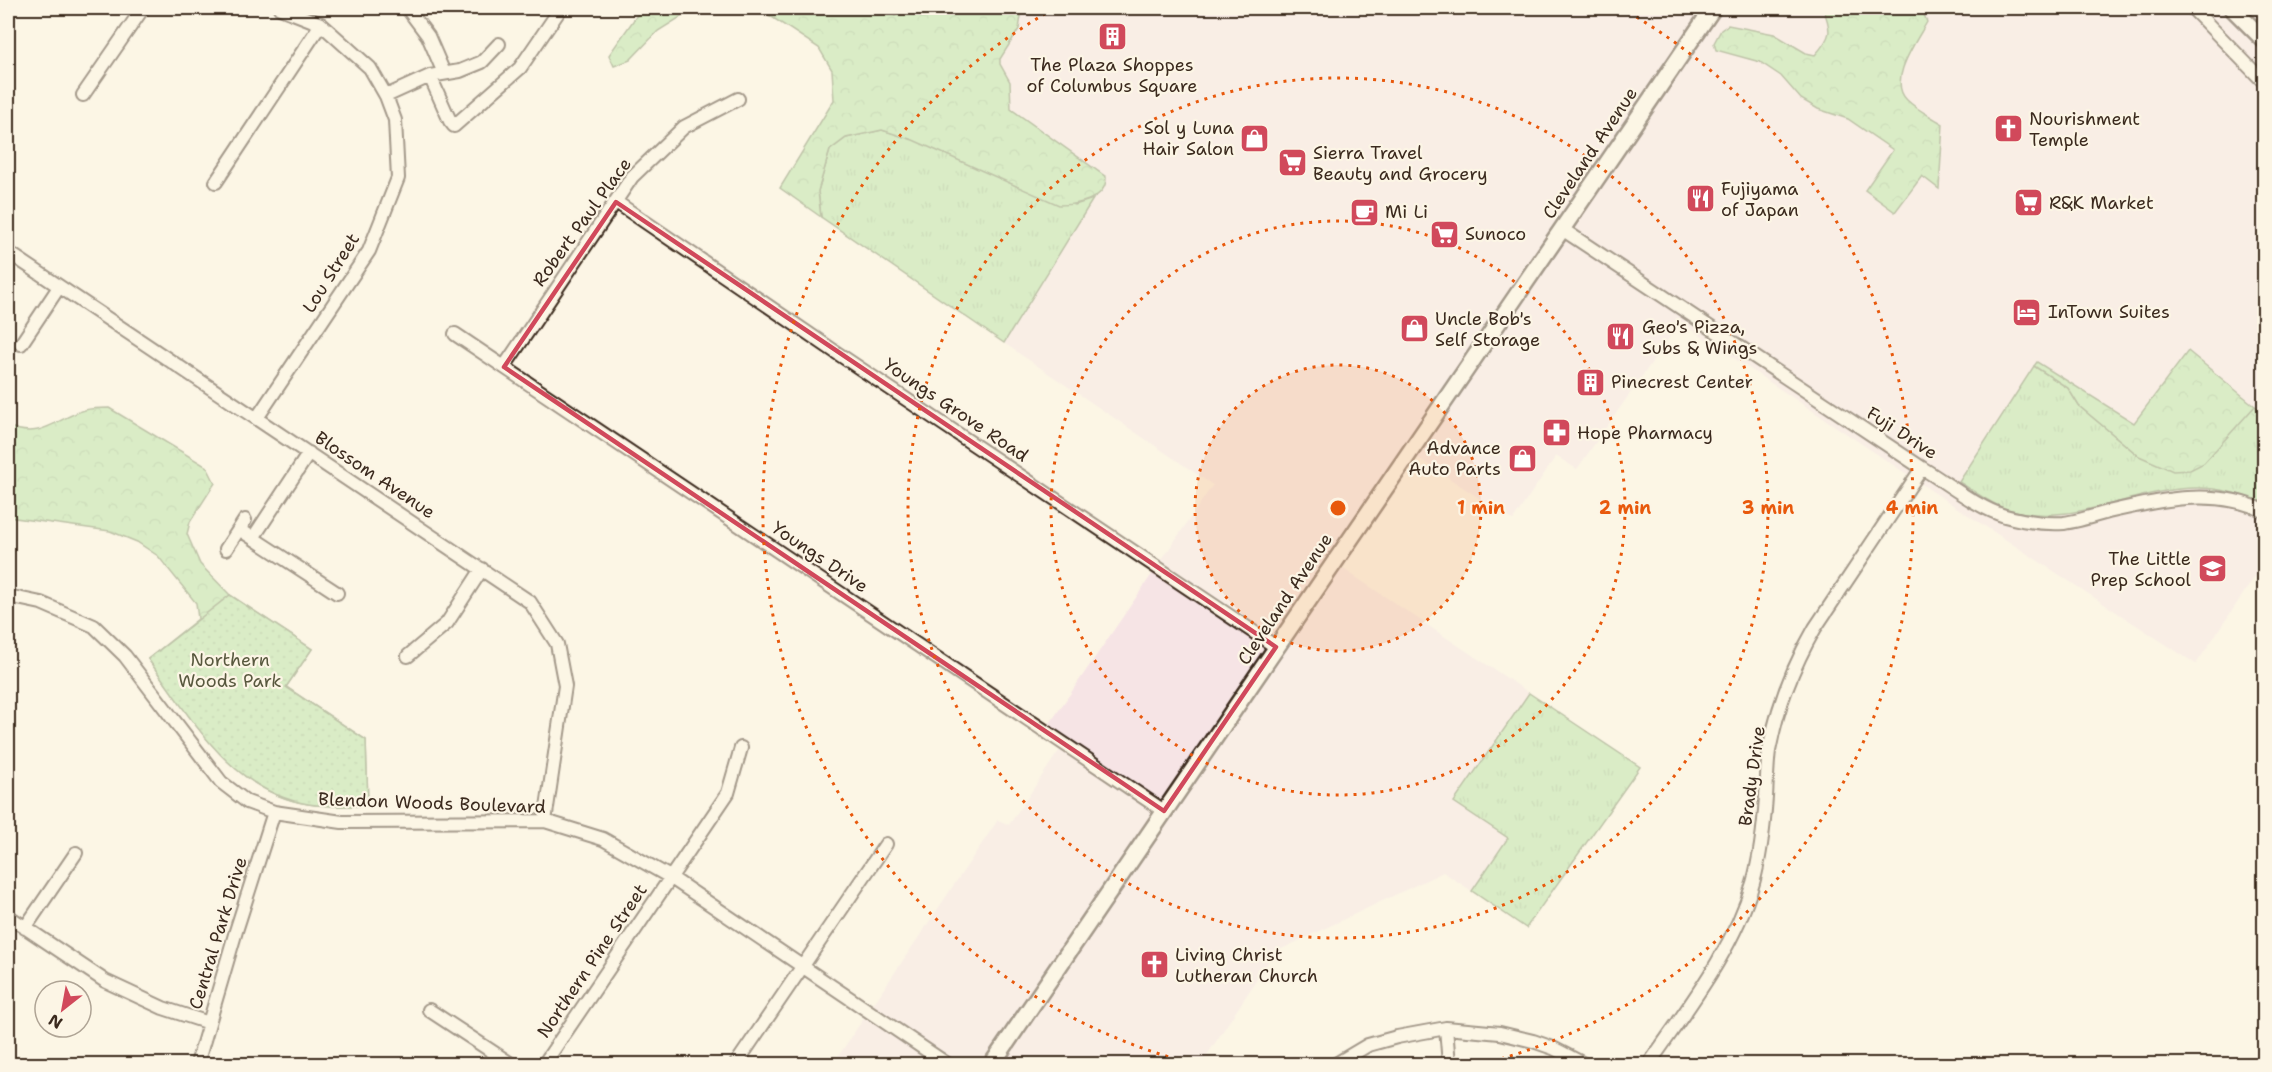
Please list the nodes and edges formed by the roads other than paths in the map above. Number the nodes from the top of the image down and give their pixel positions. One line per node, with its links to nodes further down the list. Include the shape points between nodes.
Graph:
1 (143, 8): 14 (street)
2 (280, 8): 8 (street, Lou Street)
3 (407, 8): 11 (street, via 428,36)
4 (561, 8): 12 (street, via 520,68 454,126)
5 (1713, 8): 19 (main road, Cleveland Avenue)
6 (2192, 8): 13 (street)
7 (2232, 8): 9 (main road)
8 (321, 24): 15 (street, Lou Street, via 370,68); 17 (street)
9 (2265, 40)
10 (499, 44): 11 (street, via 482,62)
11 (444, 73): 12 (street)
12 (430, 76): 15 (street)
13 (2265, 82)
14 (83, 95)
15 (387, 96): 25 (street, Lou Street, via 395,120 398,178 374,240)
16 (738, 99): 18 (street, Robert Paul Place, via 684,127 632,177)
17 (216, 182)
18 (616, 202): 24 (street, Robert Paul Place); 34 (street, Youngs Grove Road)
19 (1562, 229): 27 (street, Fuji Drive); 34 (main road, Cleveland Avenue)
20 (8, 252): 21 (street, Blossom Avenue)
21 (59, 287): 23 (street); 25 (street, Blossom Avenue)
22 (455, 334): 24 (street, Youngs Drive)
23 (21, 345)
24 (504, 367): 37 (street, Youngs Drive)
25 (257, 418): 26 (street, Blossom Avenue)
26 (309, 453): 29 (street); 31 (street, Blossom Avenue)
27 (1922, 468): 28 (street, Fuji Drive, via 2004,516 2034,521 2065,523 2176,498 2213,497); 59 (street, Brady Drive, via 1800,654 1769,752 1760,853 1745,909 1702,988)
28 (2265, 511)
29 (253, 538): 30 (street, via 242,524); 32 (street)
30 (226, 549)
31 (482, 568): 35 (street, via 447,623); 39 (street, Blossom Avenue, via 531,602 557,644 565,686)
32 (337, 592)
33 (8, 596): 38 (street, Blendon Woods Boulevard, via 41,603 94,626 125,656 221,782 248,802)
34 (1276, 647): 37 (main road, Cleveland Avenue)
35 (408, 656)
36 (741, 747): 42 (street, Northern Pine Street, via 728,793)
37 (1164, 811): 55 (main road, Cleveland Avenue)
38 (274, 812): 39 (street, Blendon Woods Boulevard, via 342,822); 47 (street, Central Park Drive)
39 (545, 821): 42 (street, Blendon Woods Boulevard, via 603,839)
40 (886, 844): 45 (street)
41 (76, 854): 44 (street)
42 (670, 878): 45 (street, Blendon Woods Boulevard); 52 (street, Northern Pine Street)
43 (8, 916): 44 (street)
44 (25, 928): 47 (street, via 105,981 163,1008)
45 (802, 966): 53 (street); 54 (street, Blendon Woods Boulevard)
46 (429, 1010): 51 (street)
47 (209, 1023): 50 (street, Central Park Drive)
48 (1446, 1028): 49 (street, via 1517,1037 1553,1048); 56 (street, via 1368,1045); 57 (street)
49 (1571, 1061): 58 (street)
50 (197, 1065)
51 (511, 1065)
52 (544, 1065)
53 (736, 1065)
54 (947, 1065)
55 (992, 1065)
56 (1336, 1065)
57 (1449, 1065)
58 (1584, 1065)
59 (1649, 1065)

